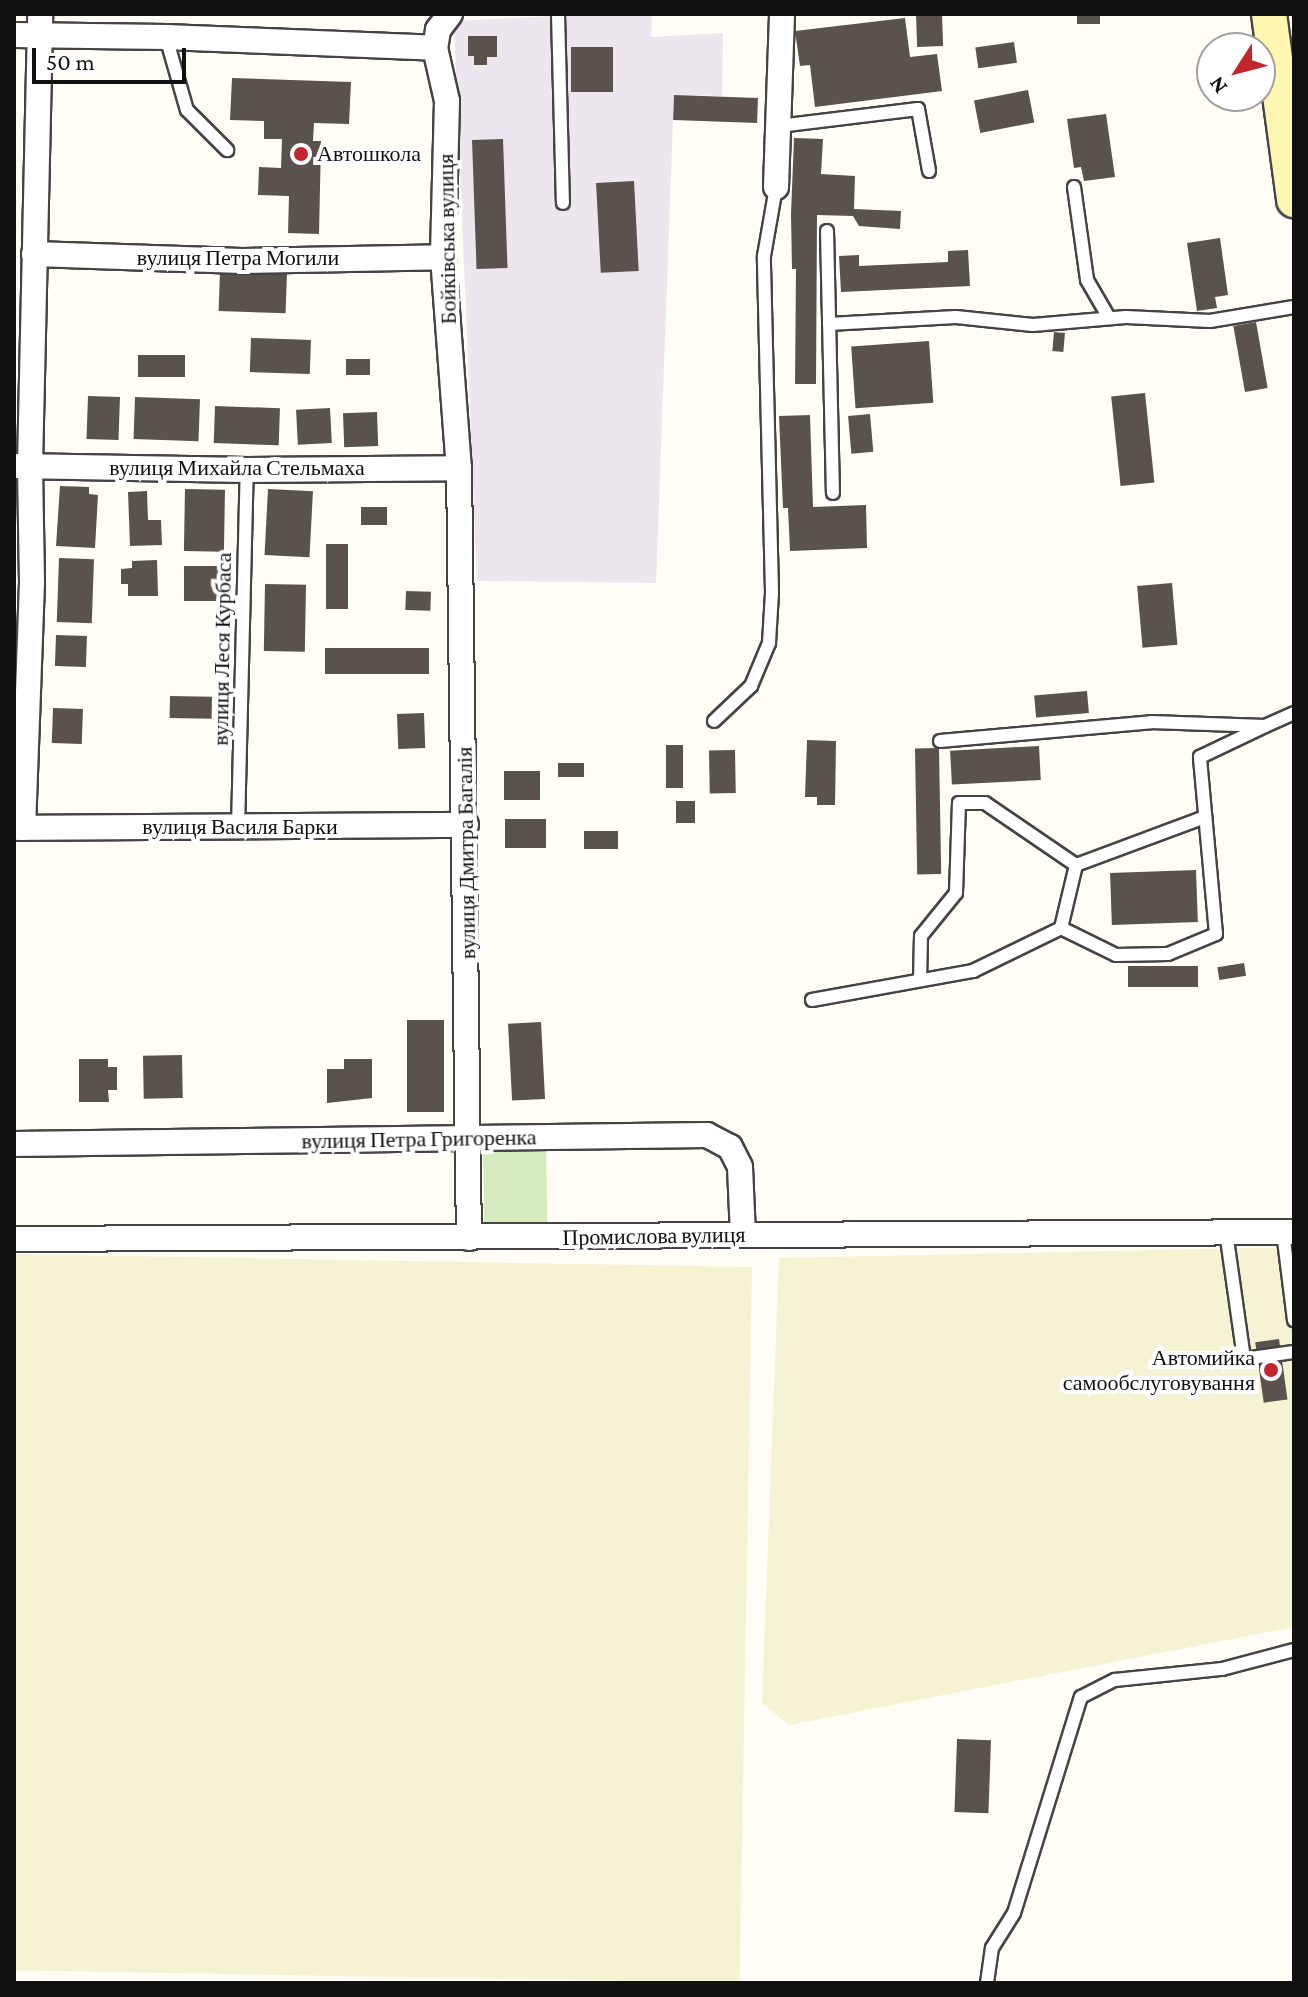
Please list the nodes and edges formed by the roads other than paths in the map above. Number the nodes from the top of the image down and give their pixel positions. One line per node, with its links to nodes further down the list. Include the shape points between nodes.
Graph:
1 (450, 14): 8 (street, via 438,30)
2 (558, 14): 15 (lane)
3 (782, 14): 9 (street)
4 (1269, 14): 14 (main road)
5 (40, 25): 6 (street); 7 (street); 17 (street)
6 (14, 35)
7 (166, 37): 8 (street); 10 (lane, via 187,110)
8 (435, 48): 18 (street, Бойківська вулиця, via 447,101)
9 (779, 126): 11 (lane, via 918,109); 12 (street)
10 (227, 150)
11 (929, 171)
12 (776, 187): 27 (lane, via 764,256 769,643 751,686)
13 (1074, 187): 20 (lane, via 1087,280)
14 (1294, 200)
15 (563, 203)
16 (827, 231): 21 (lane)
17 (34, 254): 18 (street, вулиця Петра Могили, via 242,261); 22 (street)
18 (443, 257): 23 (street, Бойківська вулиця)
19 (1294, 307): 20 (lane, via 1210,321)
20 (1109, 318): 21 (lane, via 1033,325 956,317)
21 (829, 324): 25 (lane)
22 (22, 466): 24 (street, вулиця Михайла Стельмаха); 32 (street, via 32,582)
23 (459, 468): 24 (street, вулиця Михайла Стельмаха); 31 (street, вулиця Дмитра Багалія)
24 (247, 470): 33 (lane, вулиця Леся Курбаса)
25 (833, 493)
26 (1294, 713): 28 (lane)
27 (714, 721)
28 (1265, 726): 29 (lane, via 1151,722); 30 (lane, via 1200,757)
29 (940, 741)
30 (1205, 817): 34 (lane); 35 (lane, via 1216,934 1168,954 1116,955)
31 (466, 825): 33 (street, вулиця Василя Барки); 38 (street, вулиця Дмитра Багалія)
32 (18, 828): 33 (street, вулиця Василя Барки)
33 (238, 828)
34 (1076, 865): 35 (lane); 36 (lane, via 985,803 959,803 956,893 921,936)
35 (1061, 928): 36 (lane, via 973,971)
36 (920, 980): 37 (lane)
37 (812, 1000)
38 (467, 1137): 39 (street, вулиця Петра Григоренка); 42 (street, вулиця Петра Григоренка, via 707,1135 730,1147 740,1167); 43 (street, вулиця Дмитра Багалія)
39 (14, 1144)
40 (1226, 1232): 41 (street, Промислова вулиця); 42 (street, Промислова вулиця); 46 (lane, via 1244,1359)
41 (1289, 1232): 45 (lane)
42 (743, 1235): 43 (street, Промислова вулиця)
43 (469, 1238): 44 (street, Промислова вулиця)
44 (14, 1239)
45 (1294, 1320)
46 (1294, 1352)
47 (1294, 1650): 48 (lane, via 1222,1669 1115,1680 1081,1697 1014,1913 992,1948)
48 (987, 1983)

